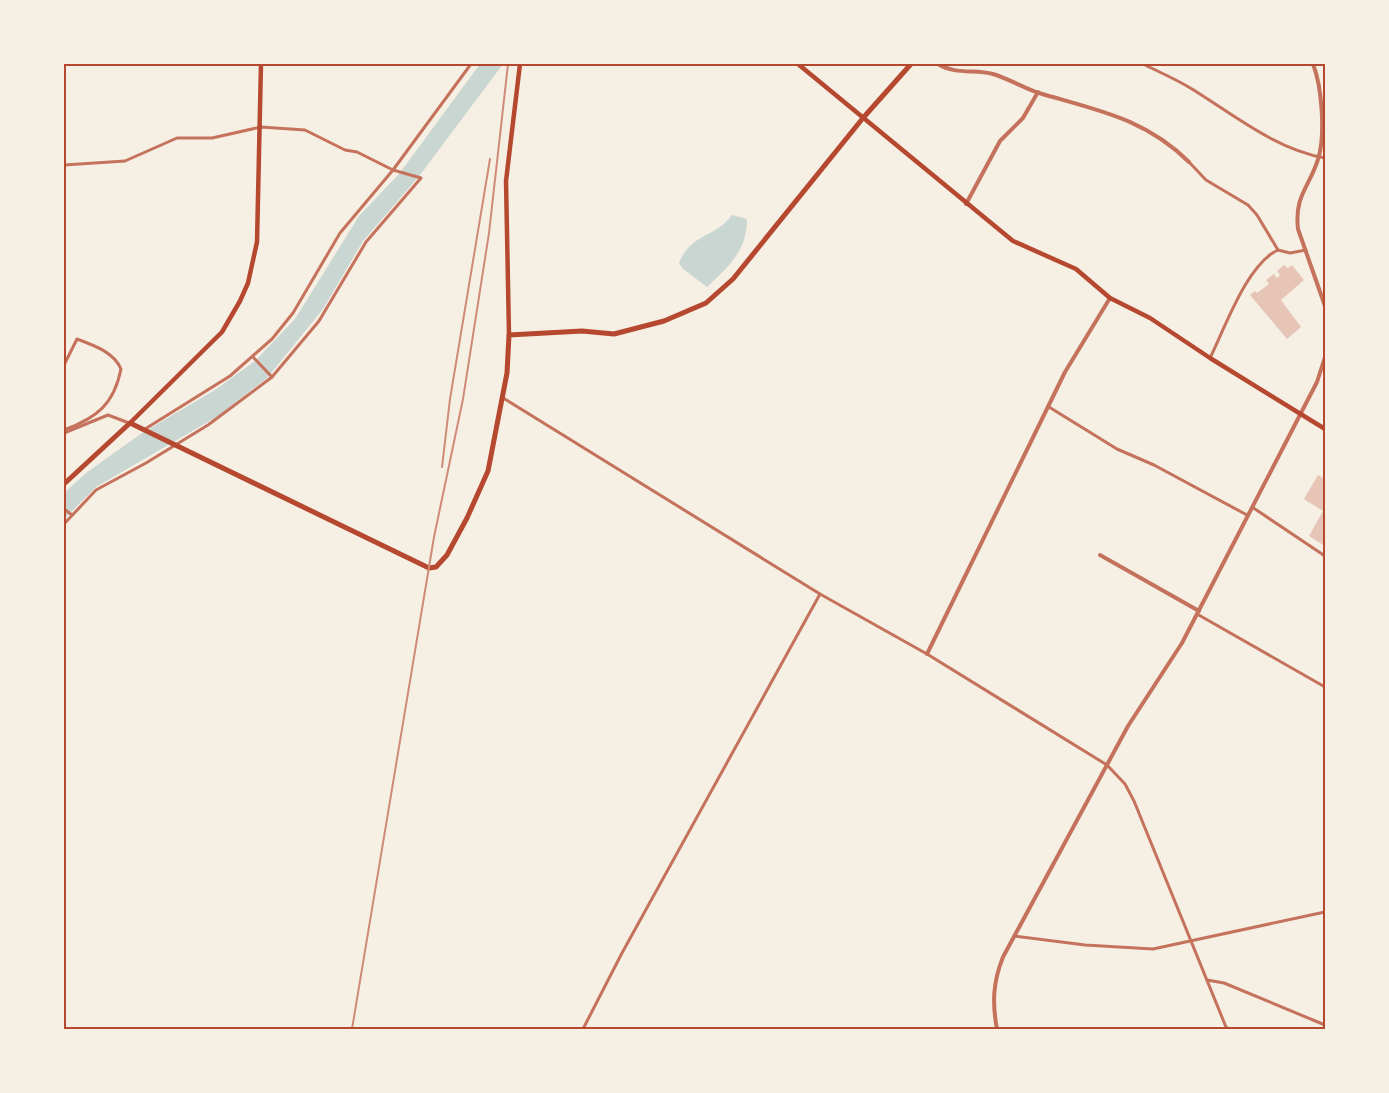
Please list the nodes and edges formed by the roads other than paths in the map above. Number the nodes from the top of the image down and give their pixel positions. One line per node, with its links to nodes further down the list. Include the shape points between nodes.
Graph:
1 (262, 64): 11 (main road)
2 (471, 64): 16 (street)
3 (520, 64): 22 (main road, via 506,182)
4 (798, 64): 10 (main road)
5 (911, 64): 10 (main road)
6 (938, 64): 9 (street, via 955,71 995,75)
7 (1143, 64): 12 (street, via 1189,87 1258,132 1290,148)
8 (1313, 64): 12 (street, via 1320,88)
9 (1038, 92): 14 (street, via 1088,105 1140,125 1176,149); 17 (street, via 1023,118 1000,141)
10 (863, 118): 17 (main road); 22 (main road, via 734,279 706,303 664,322 614,334 582,331)
11 (261, 127): 15 (street, via 212,138 177,138 125,161); 16 (street, via 305,130); 31 (main road, via 257,242 254,263 240,301 222,332)
12 (1319, 157): 13 (street); 19 (street, via 1298,205 1298,229)
13 (1325, 158)
14 (1189, 162): 18 (street, via 1206,180 1248,205)
15 (64, 165)
16 (393, 170): 24 (street, via 340,233 293,313); 27 (street, via 420,178 366,242 319,321)
17 (966, 204): 20 (main road, via 1013,241 1076,269)
18 (1278, 250): 19 (street, via 1290,253); 25 (street, via 1262,262 1249,279)
19 (1306, 250): 21 (street)
20 (1110, 298): 25 (main road, via 1150,318); 29 (street, via 1065,372)
21 (1325, 306)
22 (509, 335): 28 (main road)
23 (1325, 357): 30 (street, via 1317,382)
24 (254, 358): 27 (street); 32 (street)
25 (1210, 358): 30 (main road)
26 (64, 365): 34 (street, via 77,339 118,361 121,369 114,396 106,406)
27 (272, 376): 35 (street, via 231,410)
28 (503, 398): 35 (main road, via 488,471 467,518 436,568 429,568); 44 (street)
29 (1049, 407): 40 (street, via 1117,449 1154,465); 46 (street)
30 (1300, 414): 33 (main road); 37 (street)
31 (130, 423): 32 (main road); 34 (street, via 108,415); 36 (main road)
32 (145, 429): 35 (main road)
33 (1325, 429)
34 (64, 432)
35 (174, 444): 39 (street, via 96,490)
36 (64, 484)
37 (1252, 506): 40 (street); 43 (street)
38 (64, 508): 39 (street)
39 (71, 514): 41 (street)
40 (1247, 516): 45 (street)
41 (64, 524)
42 (1100, 555): 45 (street)
43 (1325, 556)
44 (820, 594): 46 (street); 54 (street)
45 (1198, 613): 47 (street); 48 (street)
46 (927, 654): 48 (street)
47 (1325, 687)
48 (1108, 764): 50 (street); 51 (street, via 1134,801)
49 (1325, 912): 51 (street)
50 (1014, 936): 51 (street, via 1153,949); 55 (street, via 1000,964 994,986)
51 (1192, 940): 52 (street)
52 (1207, 980): 53 (street, via 1224,983); 56 (street, via 1226,1027)
53 (1325, 1025)
54 (583, 1029)
55 (997, 1029)
56 (1230, 1029)

